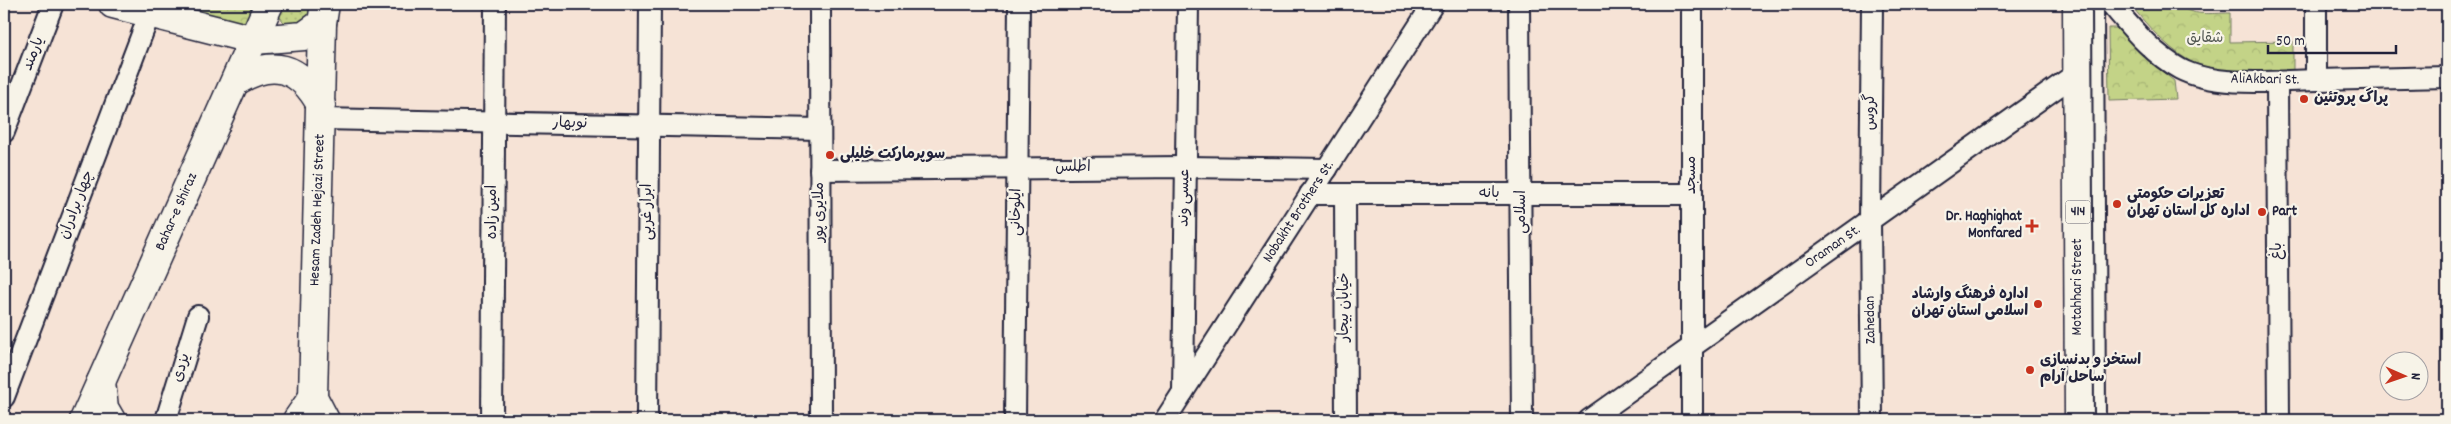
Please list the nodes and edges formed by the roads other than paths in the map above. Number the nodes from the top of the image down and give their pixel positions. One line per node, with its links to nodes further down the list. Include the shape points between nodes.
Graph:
1 (53, 4): 29 (street, یارمند)
2 (113, 4): 17 (main road)
3 (269, 4): 19 (main road, Bahar-e Shiraz)
4 (495, 4): 26 (street, امین زاده)
5 (650, 4): 27 (street, ابرار غربی)
6 (820, 4): 28 (street, ملایری پور)
7 (1019, 4): 31 (street, ایلوخانی)
8 (1188, 4): 30 (street, عیسی وند)
9 (1433, 4): 32 (street, Nobakht Brothers St.)
10 (1519, 4): 36 (street, اسلامی)
11 (1692, 4): 37 (street, مسجد)
12 (1872, 4): 38 (street, گروس)
13 (2077, 4): 20 (main road, Motahhari Street / 414)
14 (2098, 4): 60 (lane)
15 (2111, 4): 24 (street, AliAkbari St., via 2140,37 2179,68 2223,80)
16 (2316, 4): 22 (street)
17 (150, 13): 19 (main road); 43 (street, چهار برادران)
18 (324, 14): 19 (main road, via 304,36); 25 (main road, Hesam Zadeh Hejazi Street)
19 (254, 40): 23 (main road, Bahar-e Shiraz)
20 (2077, 73): 38 (street, Oraman St.); 59 (main road, Motahhari Street / 414)
21 (2447, 77): 22 (street, AliAkbari St.)
22 (2316, 80): 24 (street, AliAkbari St.)
23 (235, 82): 25 (main road, via 253,70 274,68 294,74 311,86); 41 (main road, Bahar-e Shiraz)
24 (2277, 82): 61 (street, باغ)
25 (321, 112): 26 (street, نوبهار); 44 (main road, Hesam Zadeh Hejazi Street)
26 (494, 122): 27 (street, نوبهار); 49 (street, امین زاده)
27 (649, 125): 28 (street, نوبهار); 50 (street, ابرار غربی)
28 (820, 129): 33 (street, ملایری پور)
29 (4, 132)
30 (1185, 167): 31 (street, اطلس); 32 (street, اطلس); 42 (street, عیسی وند)
31 (1018, 168): 33 (street, اطلس); 52 (street, ایلوخانی)
32 (1326, 169): 34 (street, Nobakht Brothers St.)
33 (820, 170): 51 (street, ملایری پور)
34 (1310, 194): 35 (street, بانه); 42 (street, Nobakht Brothers St.)
35 (1345, 194): 36 (street, بانه); 54 (street, خیابان بیجار)
36 (1522, 194): 37 (street, بانه); 55 (street, اسلامی)
37 (1692, 194): 40 (street, مسجد)
38 (1870, 220): 40 (street, Oraman St.); 58 (street, Zahedan)
39 (198, 316): 47 (street, یزدی)
40 (1692, 347): 56 (street, Oraman St.); 57 (street, مسجد)
41 (101, 382): 45 (main road, Bahar-e Shiraz); 46 (main road, via 104,408)
42 (1183, 392): 53 (street, Nobakht Brothers St.)
43 (4, 397)
44 (319, 409): 48 (main road)
45 (84, 420)
46 (110, 420)
47 (166, 420)
48 (297, 420)
49 (492, 420)
50 (647, 420)
51 (821, 420)
52 (1015, 420)
53 (1165, 420)
54 (1346, 420)
55 (1522, 420)
56 (1589, 420)
57 (1692, 420)
58 (1872, 420)
59 (2079, 420)
60 (2100, 420)
61 (2279, 420)

